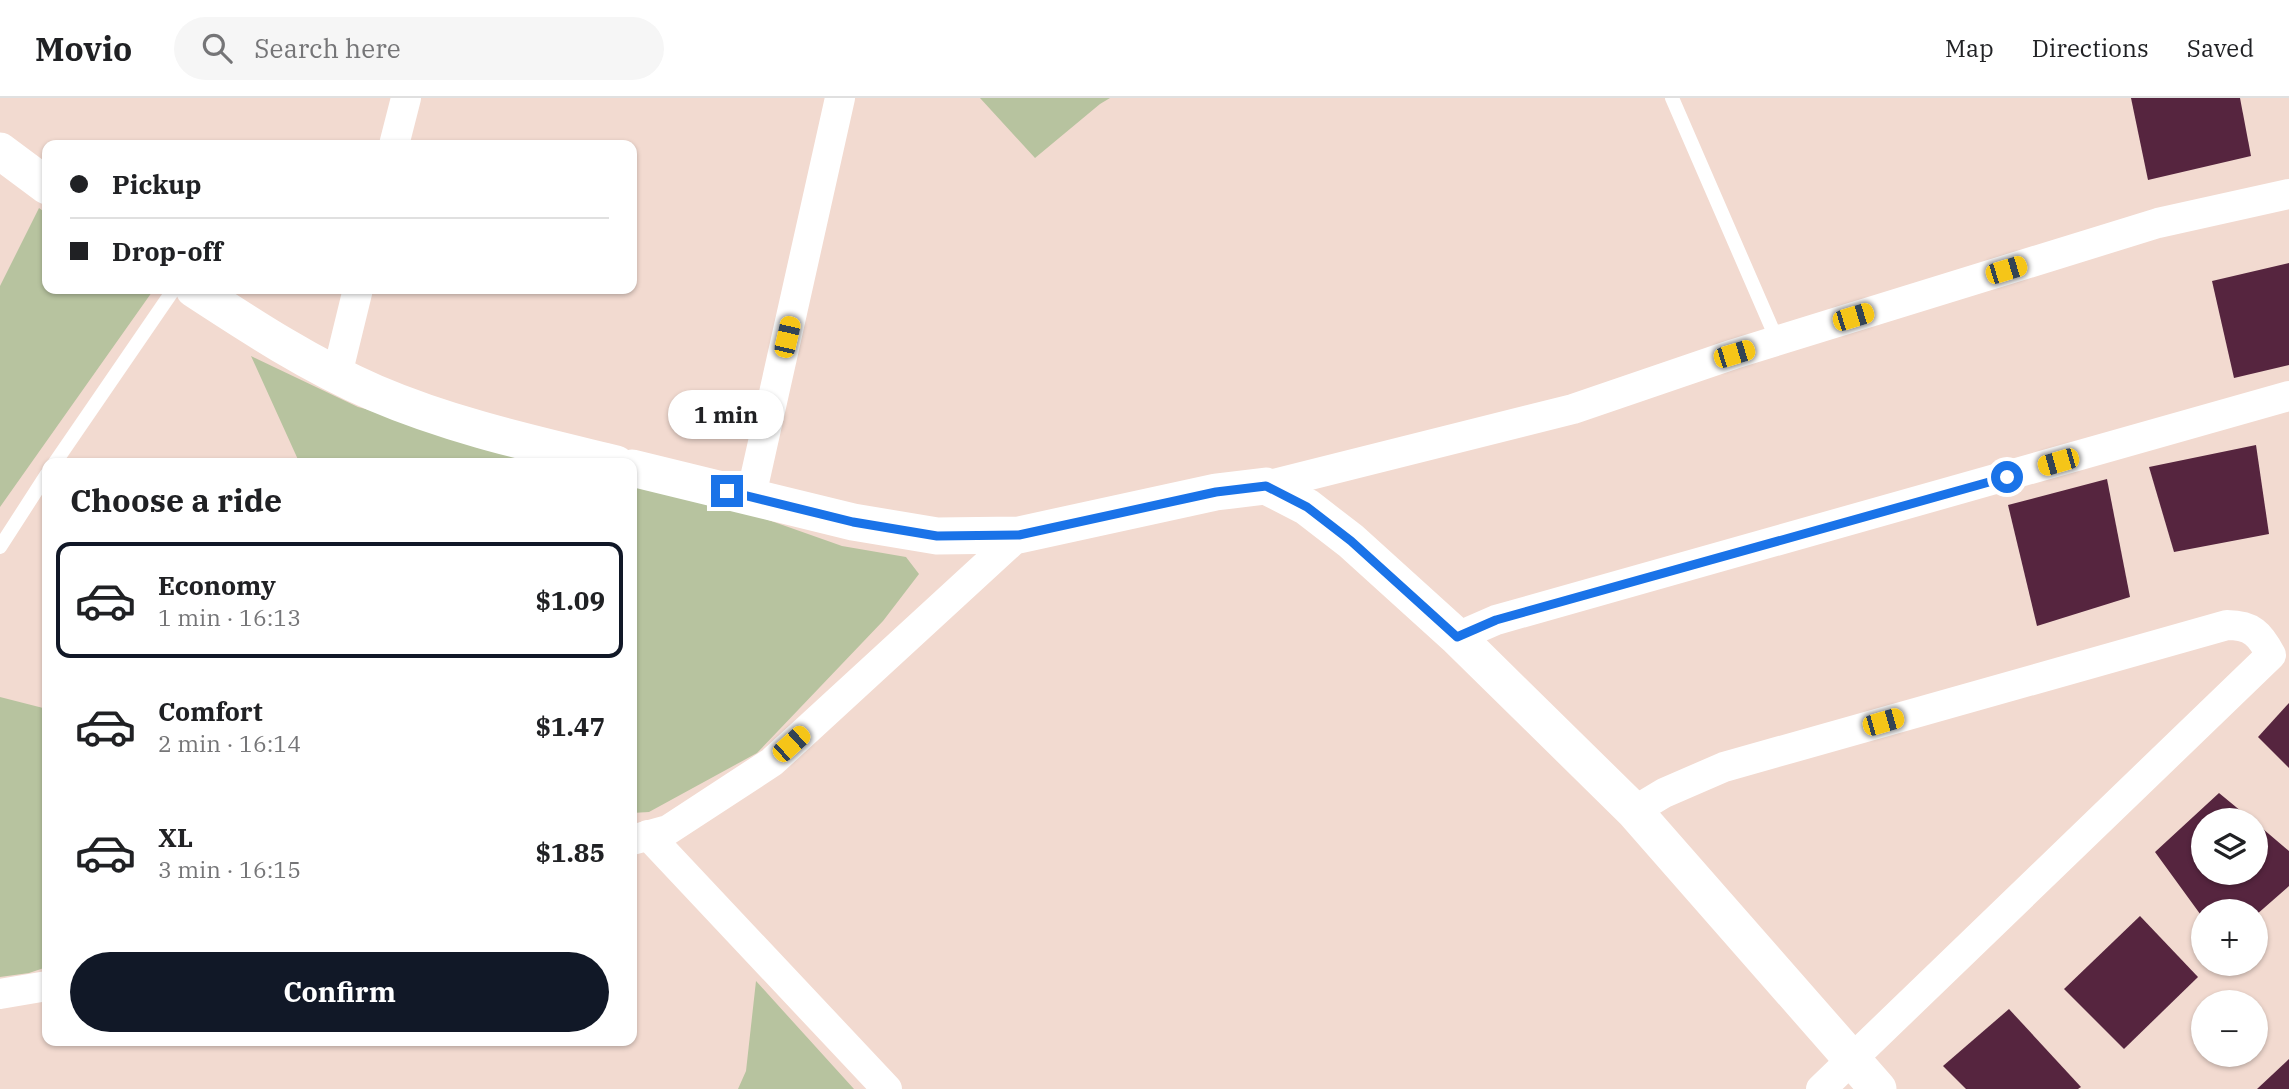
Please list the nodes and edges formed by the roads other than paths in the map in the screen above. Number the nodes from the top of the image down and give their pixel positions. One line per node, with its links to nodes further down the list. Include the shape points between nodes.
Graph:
1 (406, 98): 4 (street)
2 (840, 98): 19 (street)
3 (1672, 98): 11 (lane)
4 (395, 140)
5 (0, 151): 6 (street)
6 (42, 182)
7 (2289, 194): 11 (street, via 2158,223)
8 (171, 294): 14 (lane)
9 (202, 294): 12 (street)
10 (357, 294): 12 (street)
11 (1777, 340): 18 (street, via 1573,409)
12 (337, 375): 15 (street, via 442,418)
13 (2289, 396): 22 (street, via 1496,620)
14 (58, 458)
15 (591, 458)
16 (637, 469): 19 (street)
17 (42, 482): 21 (lane)
18 (1266, 486): 20 (street, via 1216,492); 22 (street, via 1307,507 1351,541)
19 (751, 496): 20 (street, via 853,522 937,536)
20 (1019, 535): 25 (street, via 772,762 668,830)
21 (0, 547)
22 (1457, 637): 24 (street)
23 (2280, 647): 24 (street, via 2243,625 2227,625 1724,767); 28 (street)
24 (1633, 811): 28 (street)
25 (640, 838): 29 (street)
26 (42, 987): 27 (street)
27 (0, 994)
28 (1851, 1059): 30 (street); 31 (street)
29 (887, 1089)
30 (1821, 1089)
31 (1878, 1089)

